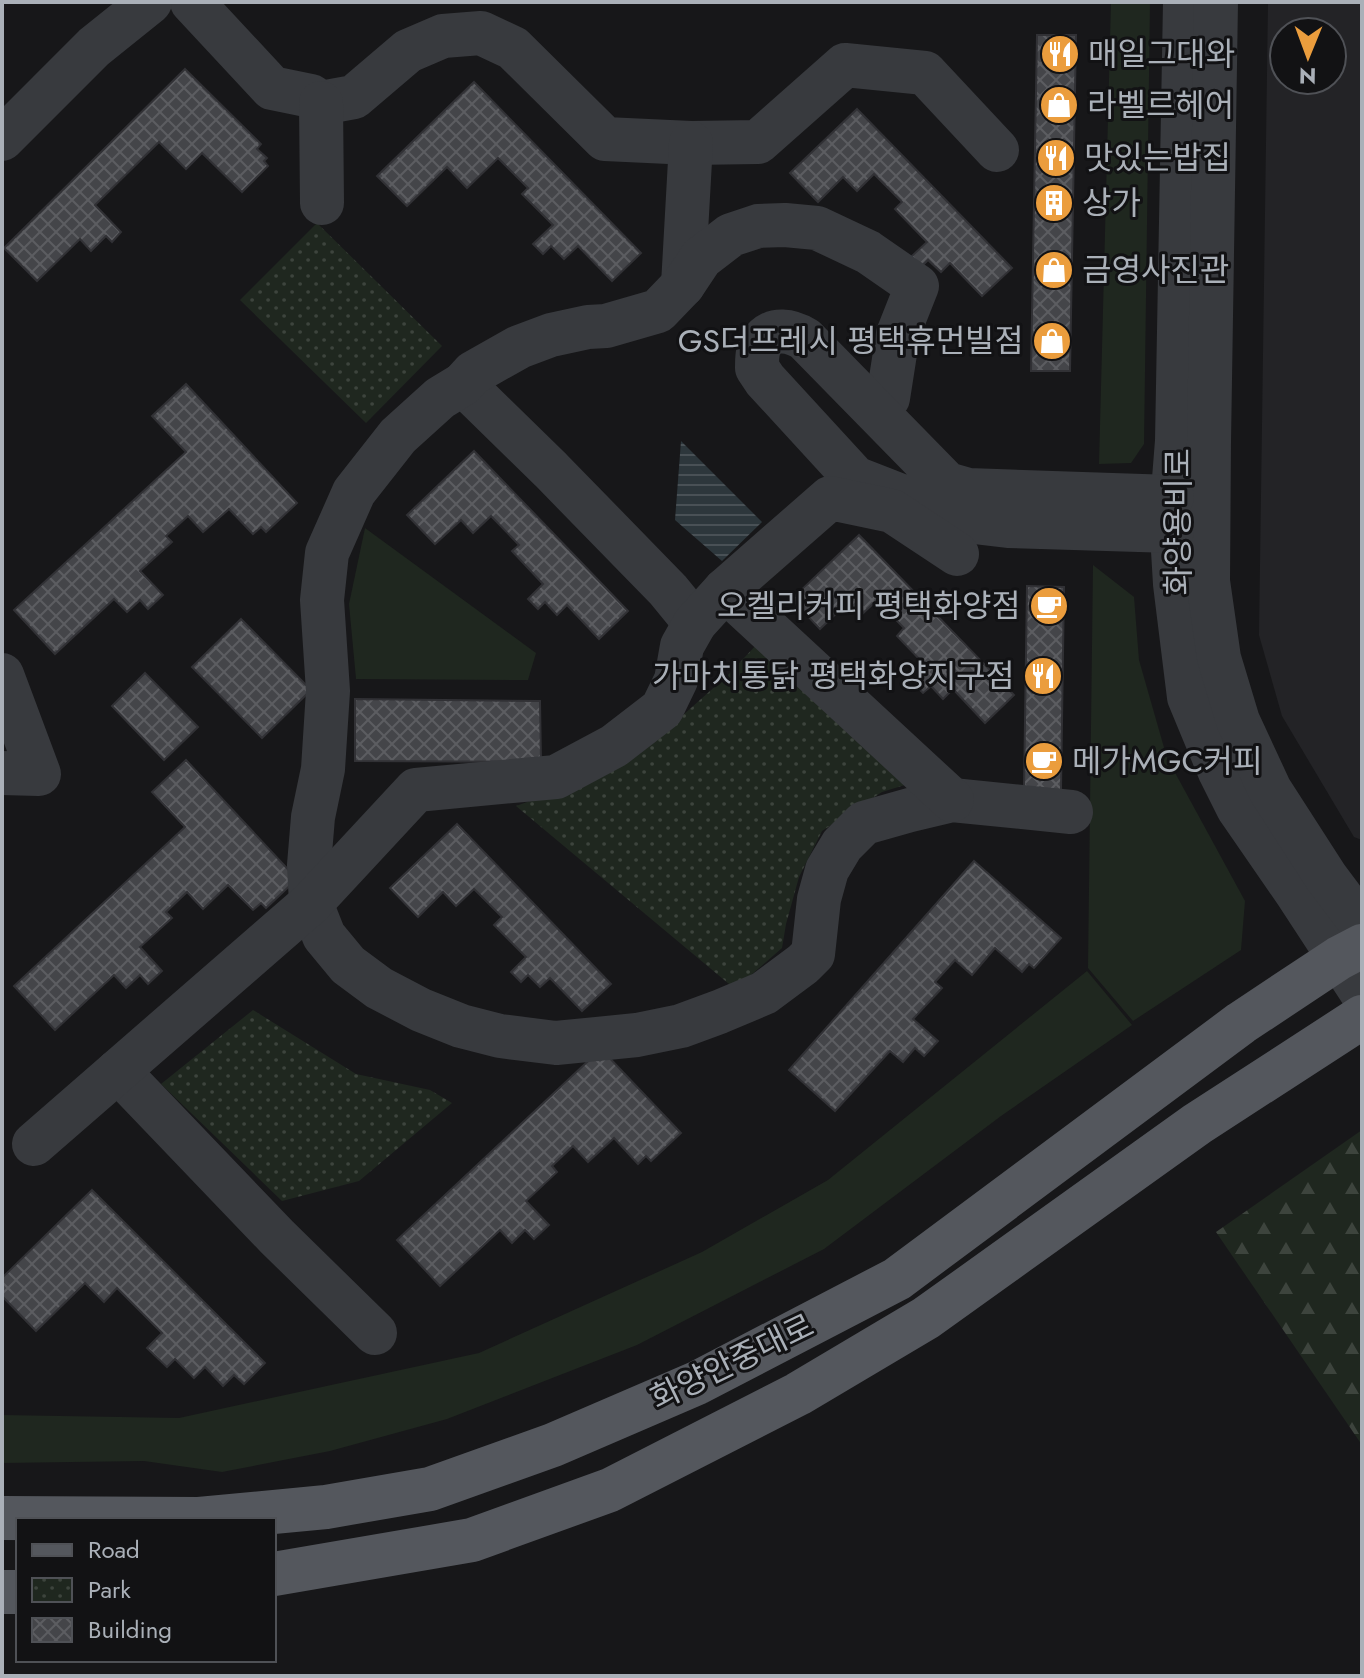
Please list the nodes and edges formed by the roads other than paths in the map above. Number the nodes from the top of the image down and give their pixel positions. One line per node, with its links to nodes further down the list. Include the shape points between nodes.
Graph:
1 (150, 2): 6 (street, via 94,47)
2 (192, 2): 5 (street, via 272,88)
3 (1185, 2): 14 (street, 화양용비로)
4 (1216, 2): 23 (street, 화양용비로, via 1208,516 1214,627 1238,721 1270,790 1326,877)
5 (321, 103): 7 (street, via 354,97 408,51 443,36 481,33 513,48 605,139); 9 (street)
6 (2, 139)
7 (691, 143): 8 (street, via 758,142 845,65 925,73); 10 (street)
8 (997, 150)
9 (322, 203)
10 (683, 285): 11 (street, via 658,311 551,335 519,347); 12 (street, via 701,258 731,235 758,226 817,228 868,252 917,286 898,334)
11 (463, 384): 17 (street); 22 (street, via 398,436 354,492 327,553 322,600 328,691 309,865)
12 (888, 398)
13 (908, 509): 14 (street, via 1008,526); 14 (street, via 855,478 765,380 757,368 761,342 769,335 783,330 805,339 947,484); 15 (street); 16 (street, via 892,511 830,498)
14 (1172, 514): 23 (street, 화양용비로, via 1189,697 1220,772 1238,808)
15 (957, 554)
16 (725, 590): 17 (street); 20 (street)
17 (695, 623): 22 (street, via 662,709 614,746 556,777 416,790)
18 (2, 675): 19 (street, via 39,774)
19 (2, 773)
20 (952, 800): 21 (street); 22 (street, via 864,823 842,845 827,870 813,954 803,964 764,993 681,1026 637,1035 556,1043 500,1036 447,1021 379,988 348,965 324,936)
21 (1071, 812)
22 (311, 903): 25 (street)
23 (1356, 955): 28 (main road, 화양안중대로, via 1241,1023 897,1279 697,1383 553,1445 430,1489 326,1507)
24 (1362, 1017): 29 (main road, 화양안중대로, via 1197,1124 926,1318 715,1437 610,1490 472,1540)
25 (118, 1071): 26 (street); 27 (street)
26 (34, 1144)
27 (375, 1333)
28 (210, 1518)
29 (276, 1574)

